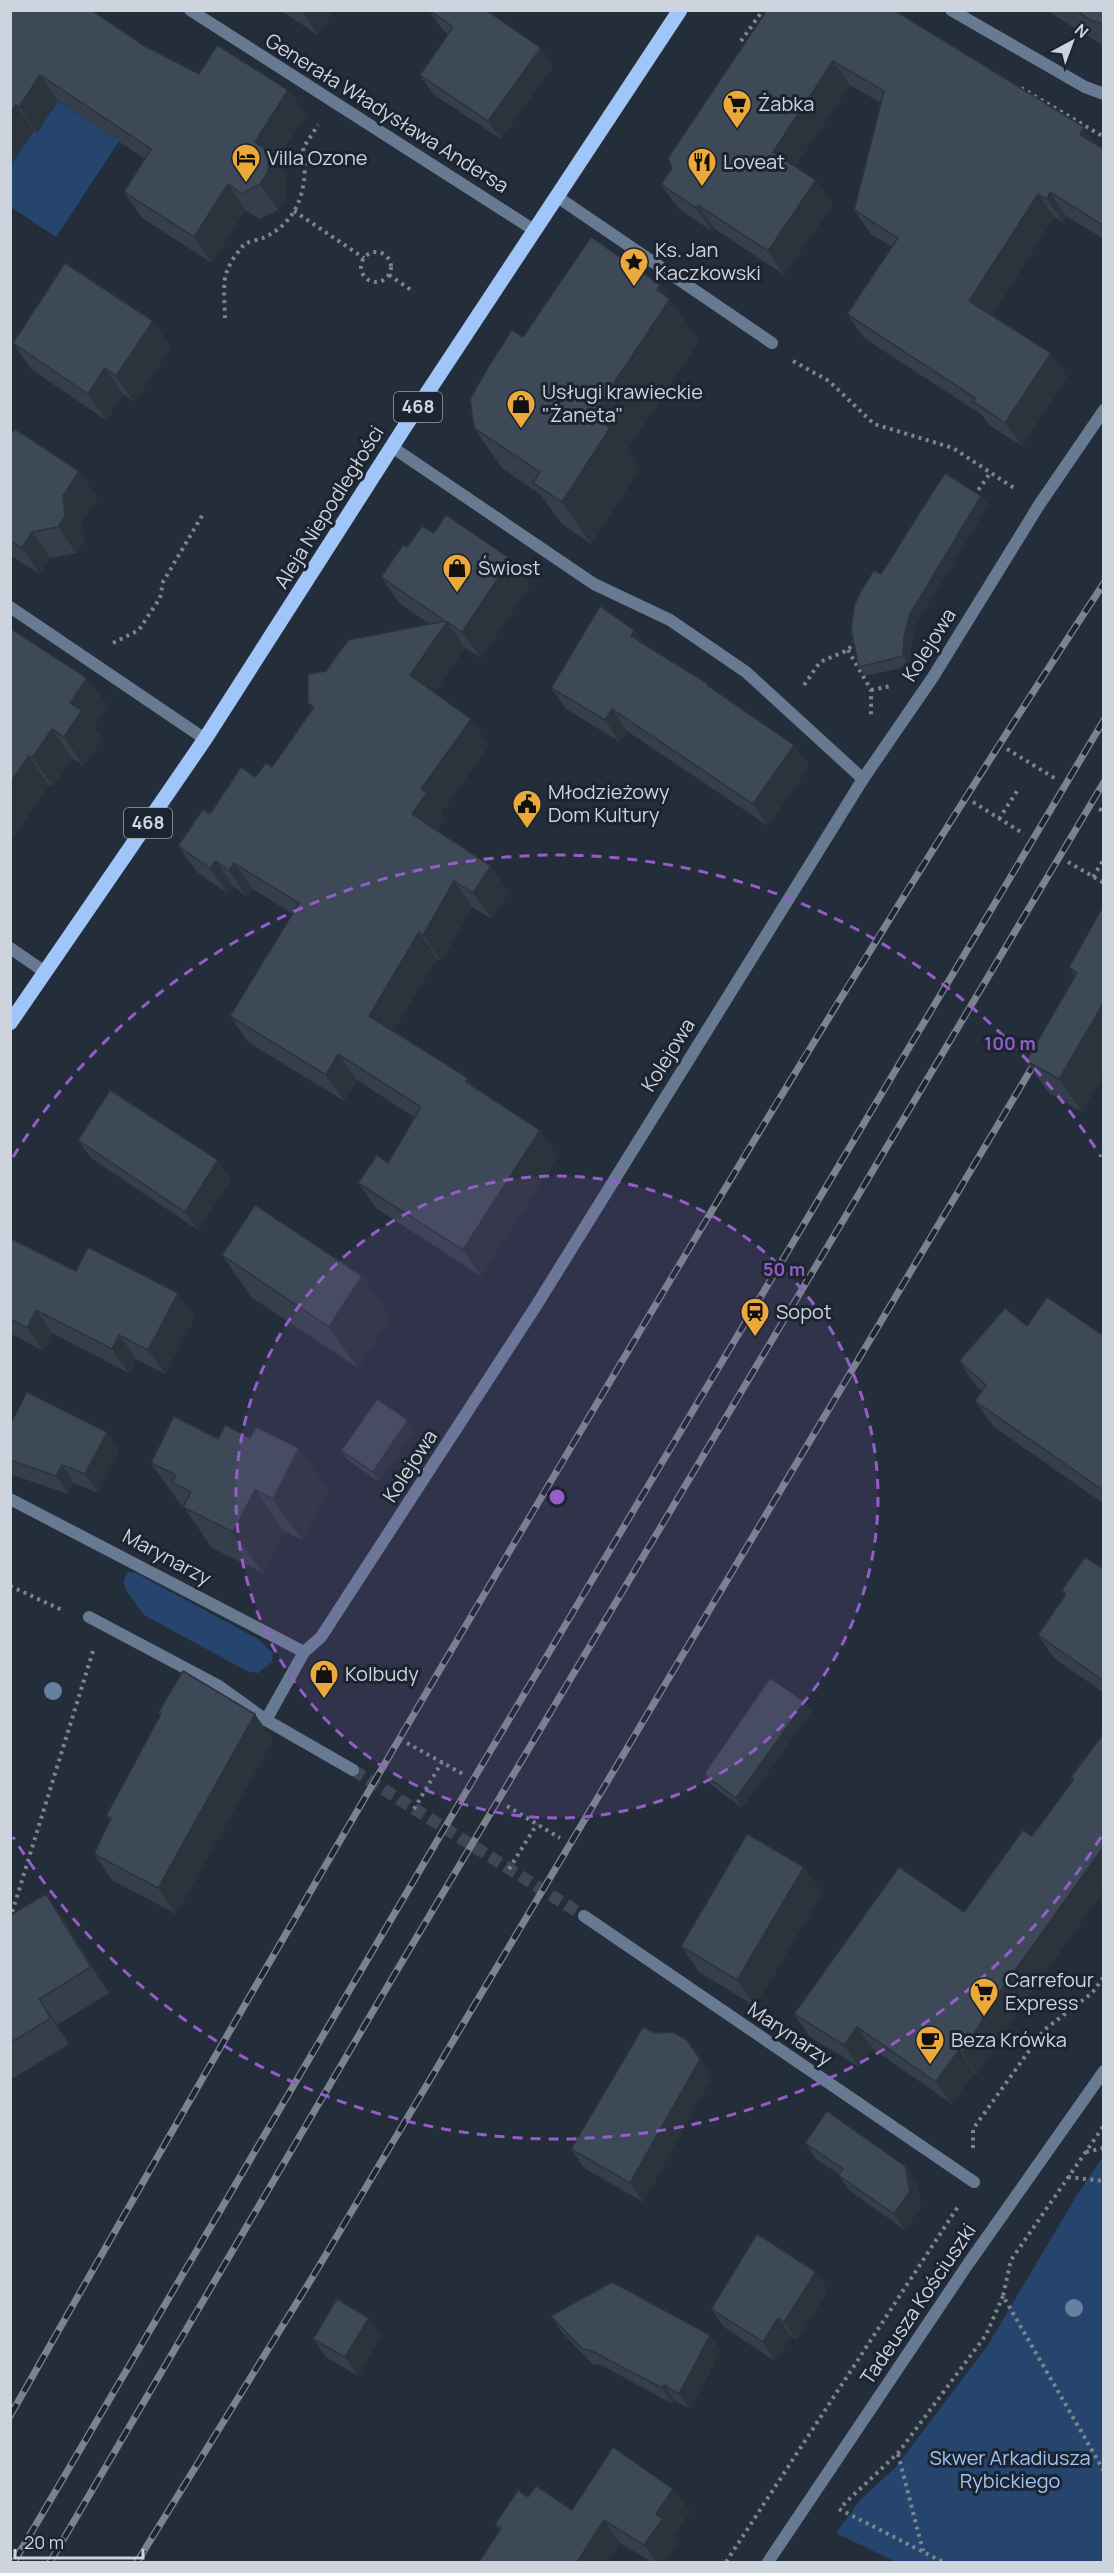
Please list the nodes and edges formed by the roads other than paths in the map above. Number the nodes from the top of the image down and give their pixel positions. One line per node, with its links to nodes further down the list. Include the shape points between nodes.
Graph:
1 (190, 10): 6 (street, Generała Władysława Andersa)
2 (680, 10): 5 (main road, Aleja Niepodległości / 468)
3 (951, 10): 4 (street, via 1085,87)
4 (1104, 94)
5 (556, 196): 6 (main road, Aleja Niepodległości / 468); 7 (street)
6 (534, 230): 9 (main road, Aleja Niepodległości / 468)
7 (772, 343)
8 (1104, 410): 12 (street, Kolejowa, via 1039,505 933,678)
9 (392, 447): 11 (main road, Aleja Niepodległości / 468); 12 (street, via 594,584 670,620 746,672)
10 (10, 607): 11 (street)
11 (205, 739): 14 (main road, Aleja Niepodległości / 468)
12 (863, 779): 18 (street, Kolejowa, via 505,1355 321,1637)
13 (10, 948): 14 (street)
14 (45, 972): 15 (main road, Aleja Niepodległości / 468)
15 (10, 1023)
16 (10, 1499): 18 (street, Marynarzy)
17 (89, 1617): 19 (street, via 219,1686)
18 (304, 1652): 19 (street, Kolejowa)
19 (266, 1720): 20 (street)
20 (353, 1770)
21 (584, 1916): 23 (street, Marynarzy)
22 (1104, 2071): 24 (street, Tadeusza Kościuszki, via 968,2264)
23 (974, 2182)
24 (768, 2562)

